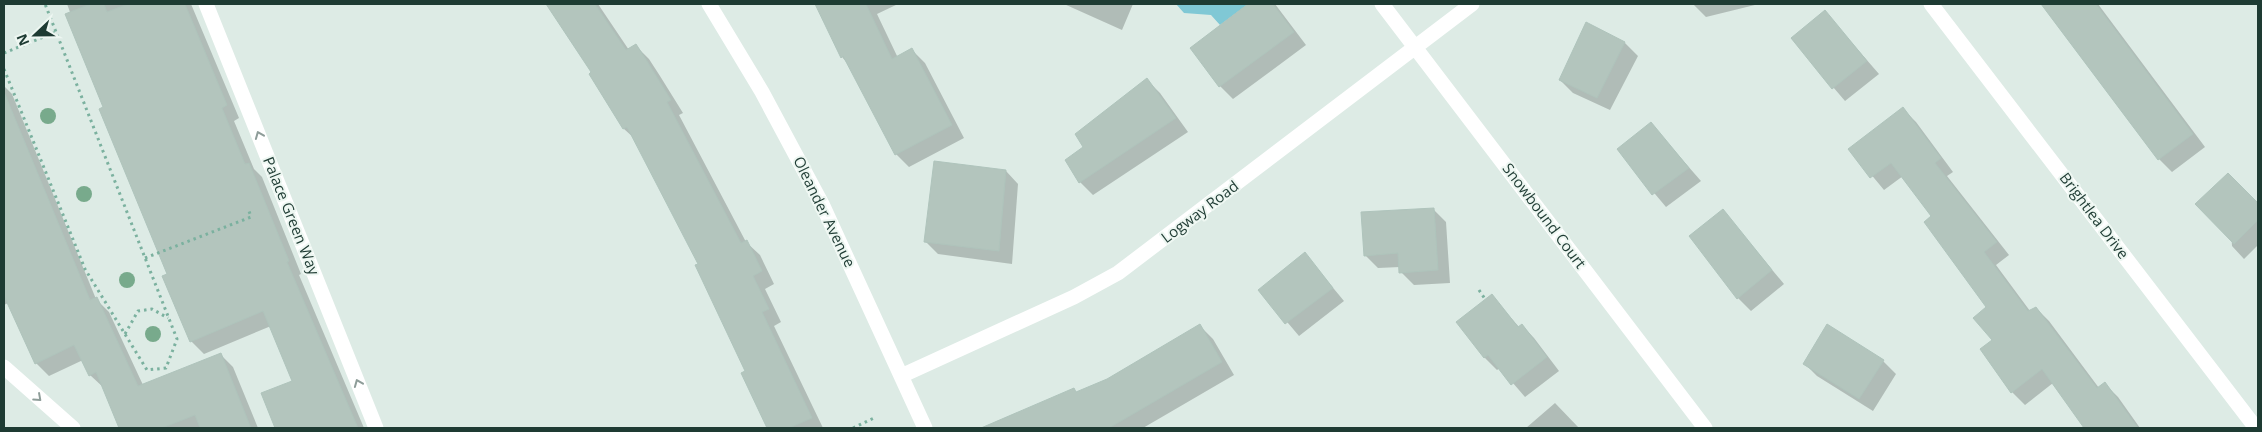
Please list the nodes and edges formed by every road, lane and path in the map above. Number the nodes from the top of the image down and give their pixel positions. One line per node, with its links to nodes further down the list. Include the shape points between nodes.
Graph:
1 (45, 4): 7 (path)
2 (206, 4): 21 (street, Palace Green Way, one-way to 2)
3 (709, 4): 18 (street, Oleander Avenue, via 762,92 822,204)
4 (1382, 4): 8 (street, Snowbound Court)
5 (1472, 4): 8 (street, Logway Road)
6 (1931, 4): 25 (street, Brightlea Drive)
7 (56, 32): 9 (path); 12 (path)
8 (1415, 47): 18 (street, Logway Road, via 1118,273 1074,297); 24 (street, Snowbound Court)
9 (4, 53)
10 (4, 69): 16 (path, via 85,269)
11 (248, 208): 12 (path, via 251,217)
12 (145, 258): 15 (path)
13 (1478, 290): 14 (path)
14 (1486, 299)
15 (168, 318): 16 (path, via 152,310 138,312); 16 (path, via 177,339 166,368 147,370)
16 (125, 334)
17 (4, 367): 20 (street, one-way to 20)
18 (901, 376): 23 (street, Oleander Avenue)
19 (876, 417): 22 (path)
20 (73, 428)
21 (376, 428)
22 (853, 428)
23 (925, 428)
24 (1705, 428)
25 (2256, 428)

